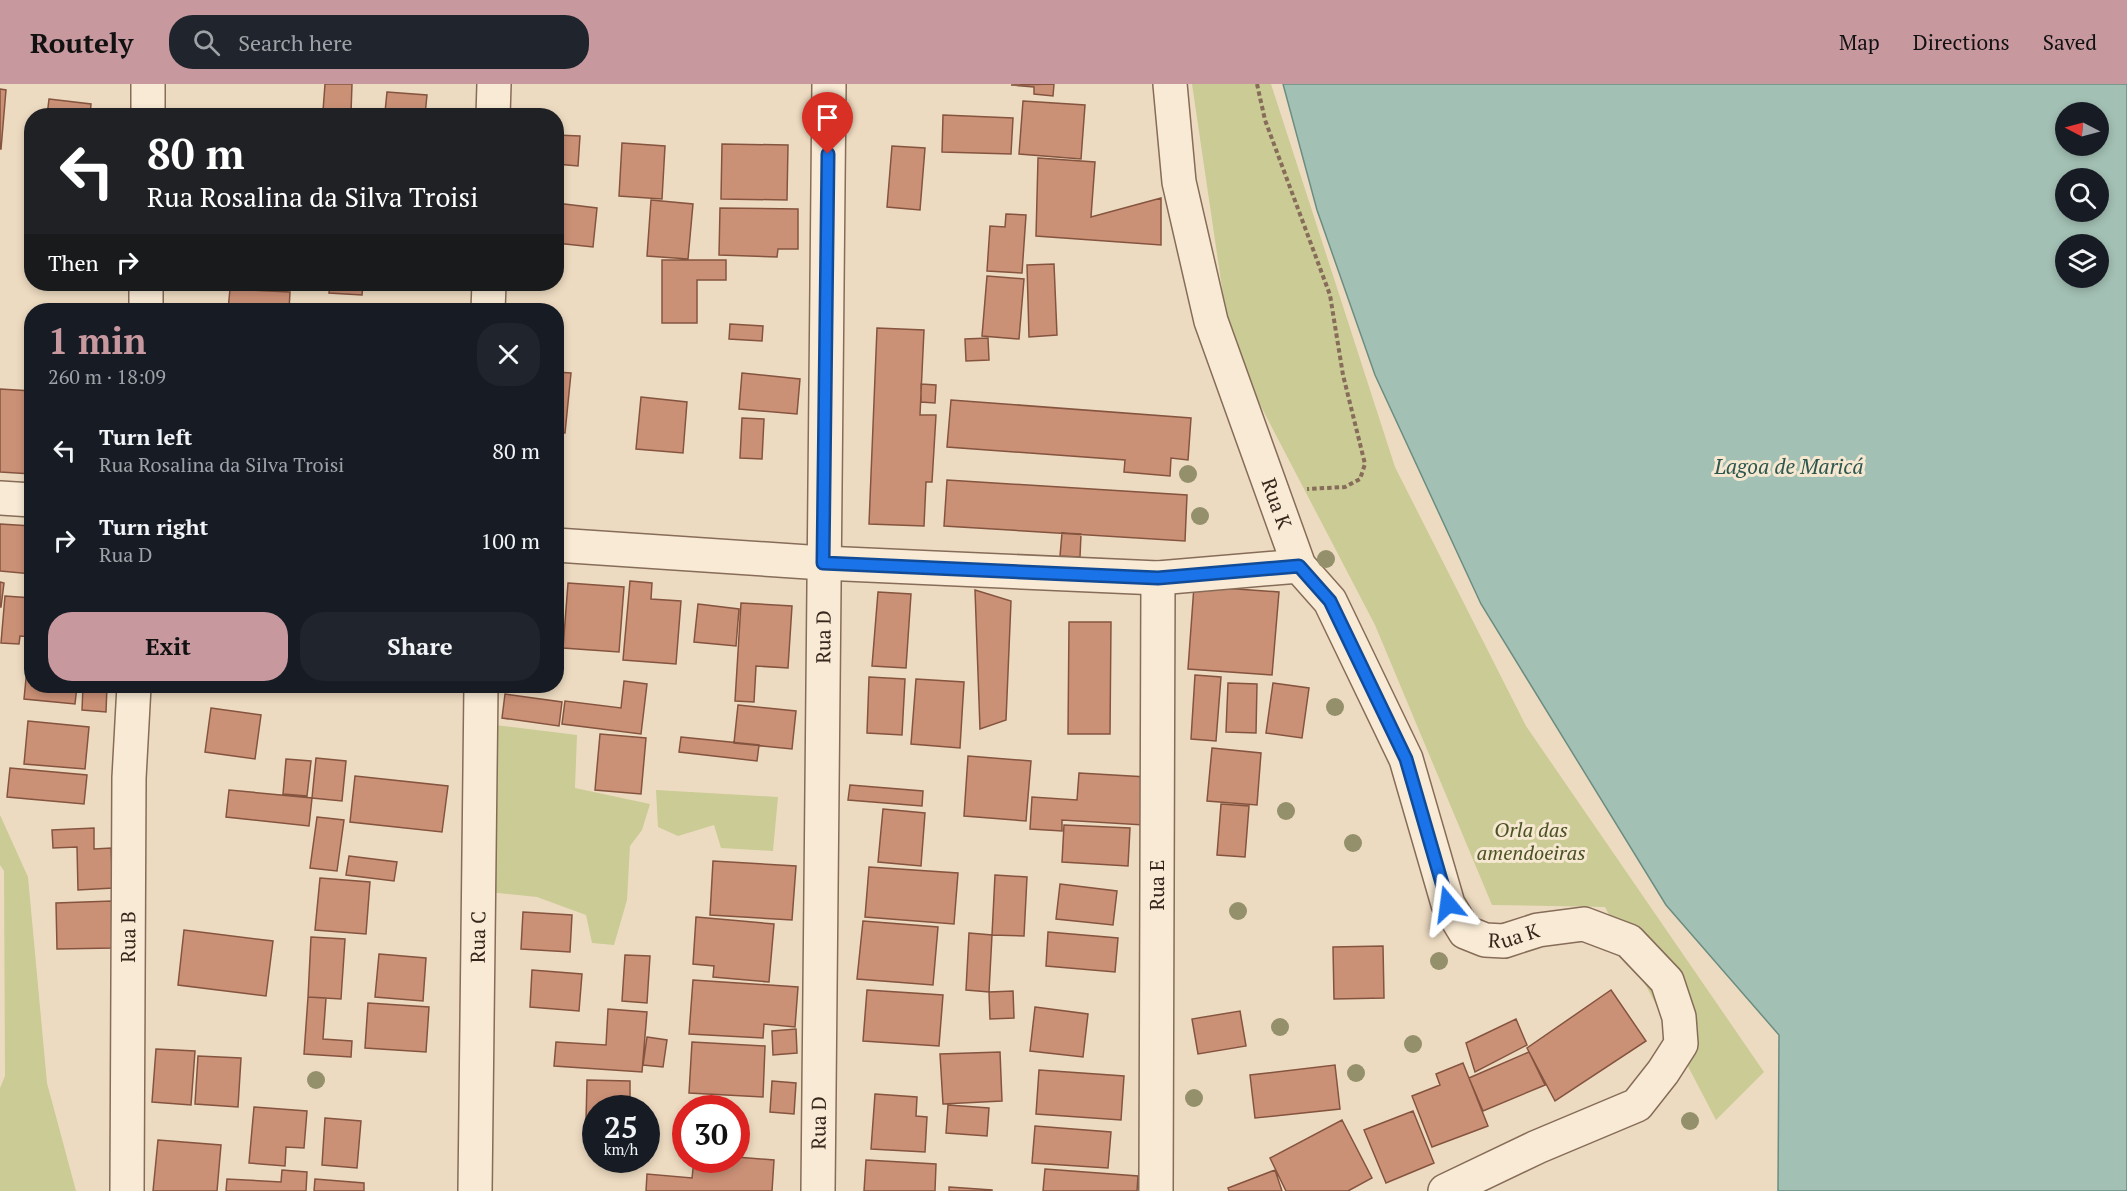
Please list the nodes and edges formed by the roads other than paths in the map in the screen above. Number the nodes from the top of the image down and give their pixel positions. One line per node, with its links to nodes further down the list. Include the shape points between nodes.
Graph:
1 (148, 84): 5 (street)
2 (494, 84): 6 (street)
3 (829, 84): 10 (street, Rua D)
4 (1170, 84): 11 (street, Rua K, via 1179,182 1211,321)
5 (148, 108)
6 (493, 108)
7 (0, 498): 8 (street)
8 (24, 500)
9 (564, 545): 10 (street)
10 (823, 563): 12 (street); 17 (street, Rua D)
11 (1299, 566): 12 (street); 19 (street, Rua K, via 1330,601 1406,759 1448,904 1465,932 1485,940 1504,940 1538,930 1584,924 1629,941 1667,981 1679,1017 1681,1044 1637,1105)
12 (1158, 578): 18 (street, Rua E)
13 (134, 693): 15 (street, Rua B, via 129,778)
14 (482, 693): 16 (street, Rua C)
15 (127, 1191)
16 (475, 1191)
17 (818, 1191)
18 (1156, 1191)
19 (1445, 1191)

